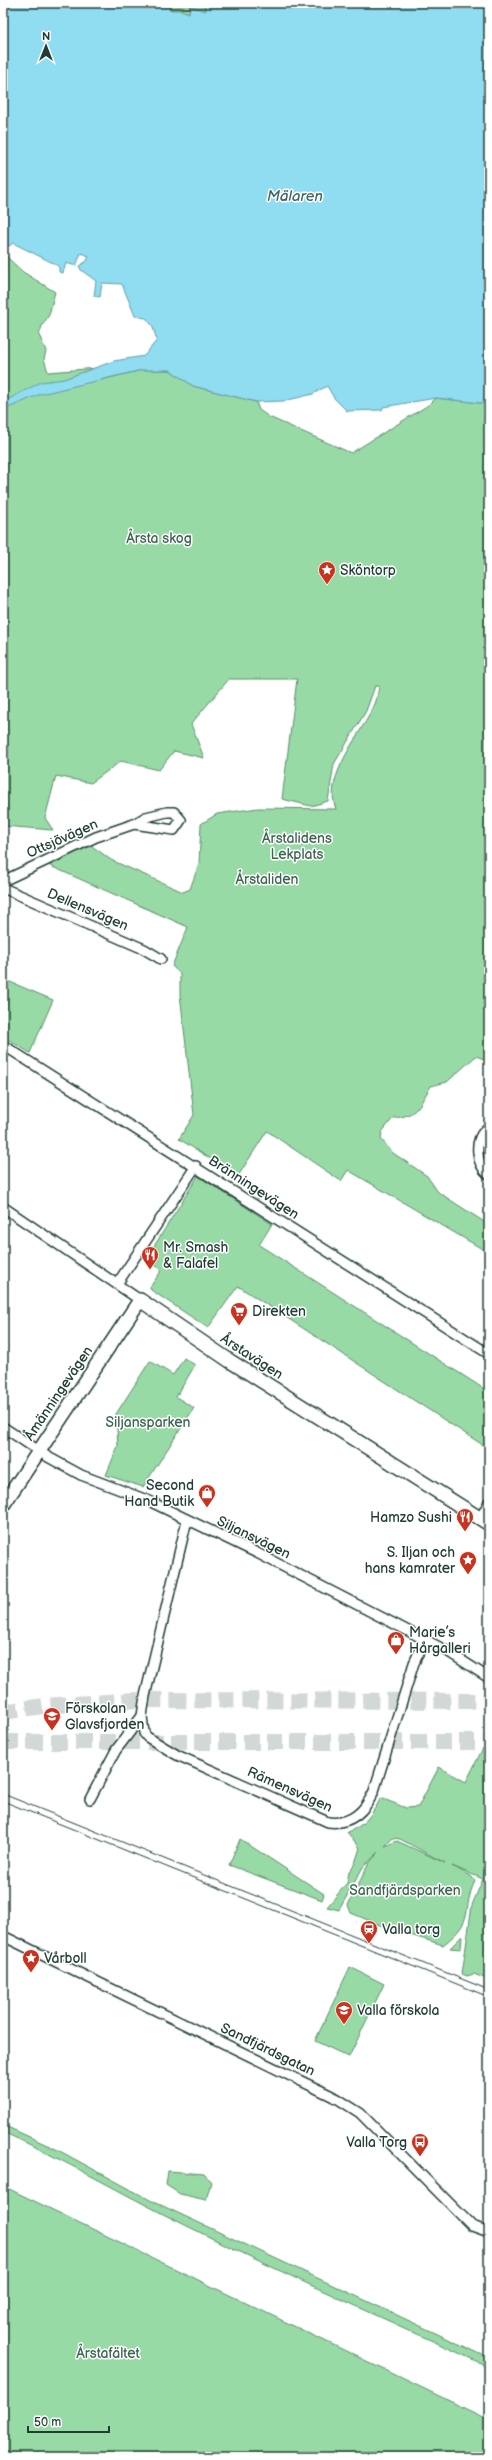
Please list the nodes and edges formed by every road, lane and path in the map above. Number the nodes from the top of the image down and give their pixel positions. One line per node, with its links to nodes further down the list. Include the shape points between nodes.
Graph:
1 (134, 824): 2 (street, Ottsjövägen, via 96,837)
2 (3, 881)
3 (3, 888): 4 (street, Dellensvägen, via 144,949)
4 (161, 959)
5 (3, 1045): 7 (street, Bränningevägen)
6 (489, 1127): 8 (street, via 483,1132 478,1146 480,1163)
7 (196, 1166): 10 (street); 12 (street, Bränningevägen)
8 (489, 1175)
9 (3, 1207): 10 (street, Årstavägen)
10 (117, 1284): 11 (street, Årstavägen)
11 (140, 1300): 14 (street, Åmänningevägen); 18 (street, Årstavägen, via 230,1361)
12 (489, 1354)
13 (3, 1427): 14 (street, Siljansvägen)
14 (39, 1451): 16 (street, Åmänningevägen); 17 (street, Siljansvägen, via 81,1475 147,1500)
15 (489, 1502): 18 (street)
16 (3, 1505)
17 (187, 1520): 19 (street, Siljansvägen); 21 (street, Rämensvägen)
18 (485, 1521)
19 (425, 1639): 20 (street, Siljansvägen); 21 (street, Rämensvägen, via 414,1663 374,1791 364,1809 345,1822 328,1822 177,1755 147,1737)
20 (489, 1678)
21 (142, 1716): 22 (street, Rämensvägen, via 116,1750)
22 (90, 1799)
23 (3, 1936): 24 (street, Sandfjärdsgatan, via 360,2112 472,2226)
24 (489, 2232)

